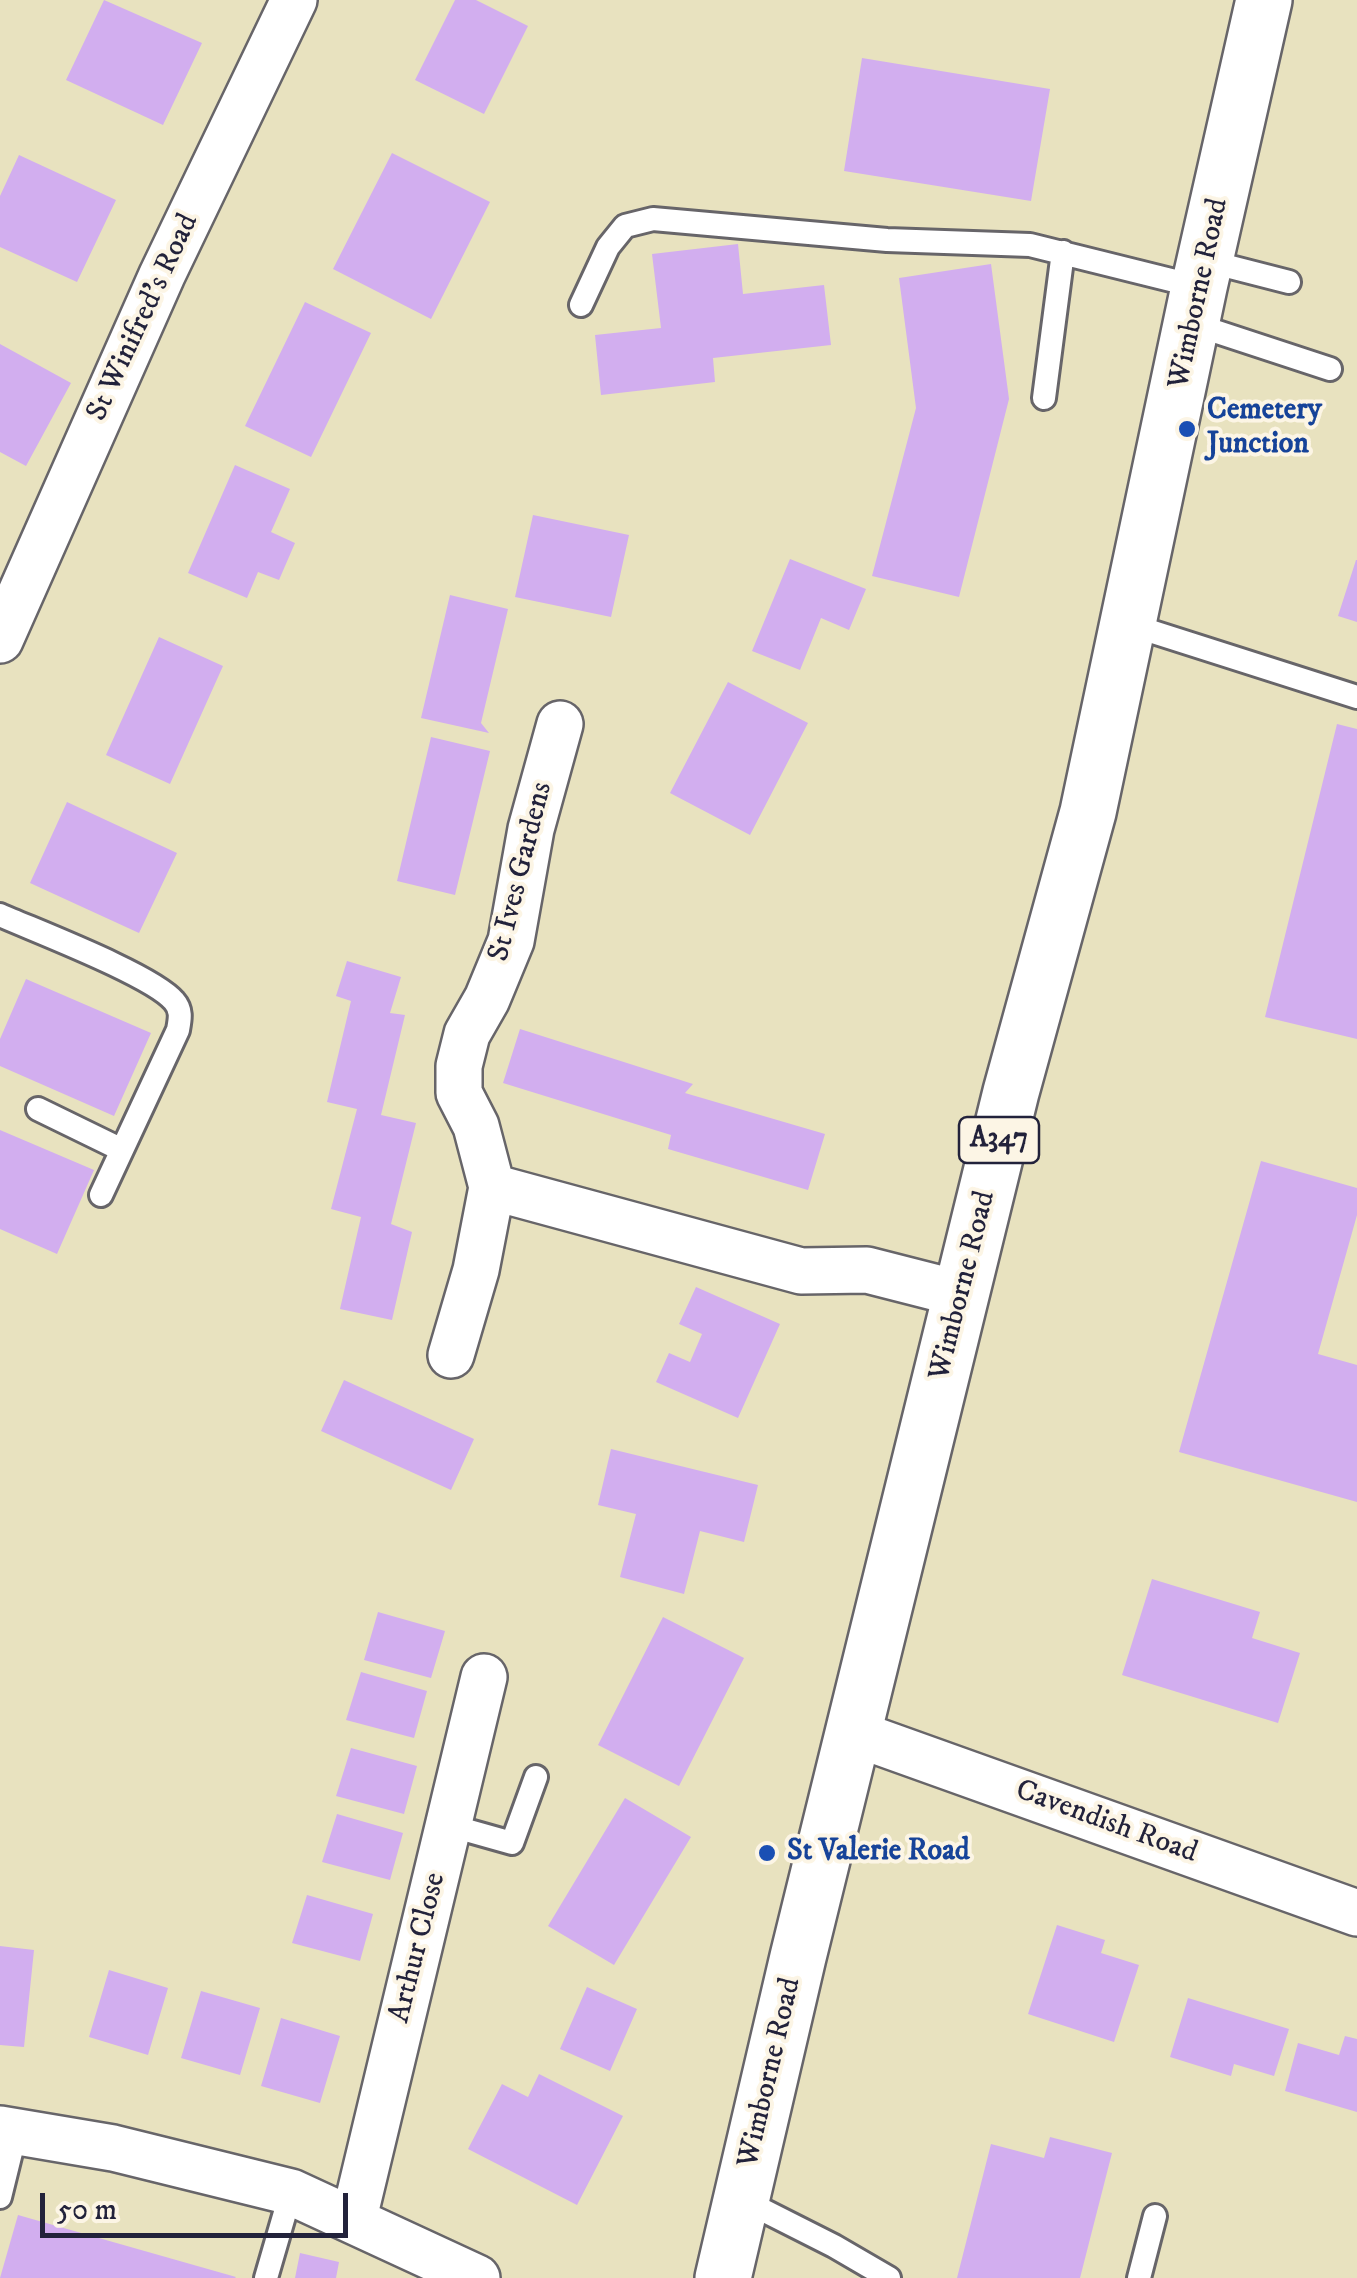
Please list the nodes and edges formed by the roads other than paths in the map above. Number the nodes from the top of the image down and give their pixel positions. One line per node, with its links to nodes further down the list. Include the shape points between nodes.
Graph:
1 (294, 0): 10 (street, St Winifred's Road, via 162,275)
2 (1264, 0): 5 (main road, Wimborne Road / A347)
3 (1063, 252): 5 (lane); 6 (lane, via 653,219 625,226); 8 (lane)
4 (1289, 282): 5 (lane)
5 (1200, 290): 7 (lane); 9 (main road, Wimborne Road / A347)
6 (581, 305)
7 (1330, 369)
8 (1044, 398)
9 (1128, 624): 11 (lane); 18 (main road, Wimborne Road / A347, via 1088,812)
10 (0, 640)
11 (1357, 698)
12 (560, 724): 16 (street, St Ives Gardens, via 510,941 459,1066 459,1093 476,1126)
13 (0, 915): 15 (lane, via 141,979 176,1003 178,1030)
14 (38, 1109): 15 (lane)
15 (120, 1149): 17 (lane)
16 (492, 1188): 18 (street, via 802,1271 867,1270); 19 (street, St Ives Gardens)
17 (101, 1195)
18 (962, 1294): 21 (main road, Wimborne Road / A347)
19 (452, 1355)
20 (484, 1677): 23 (street, Arthur Close)
21 (854, 1733): 24 (street, Cavendish Road); 28 (main road, Wimborne Road / A347)
22 (536, 1776): 23 (lane, via 512,1843)
23 (448, 1824): 30 (street, Arthur Close)
24 (1357, 1913)
25 (8, 2131): 26 (street, via 113,2148); 27 (lane)
26 (290, 2192): 30 (street); 31 (lane)
27 (0, 2197)
28 (742, 2199): 33 (main road, Wimborne Road / A347); 34 (lane)
29 (1156, 2216): 35 (lane)
30 (354, 2218): 32 (street)
31 (266, 2278)
32 (477, 2278)
33 (723, 2278)
34 (889, 2278)
35 (1139, 2278)

